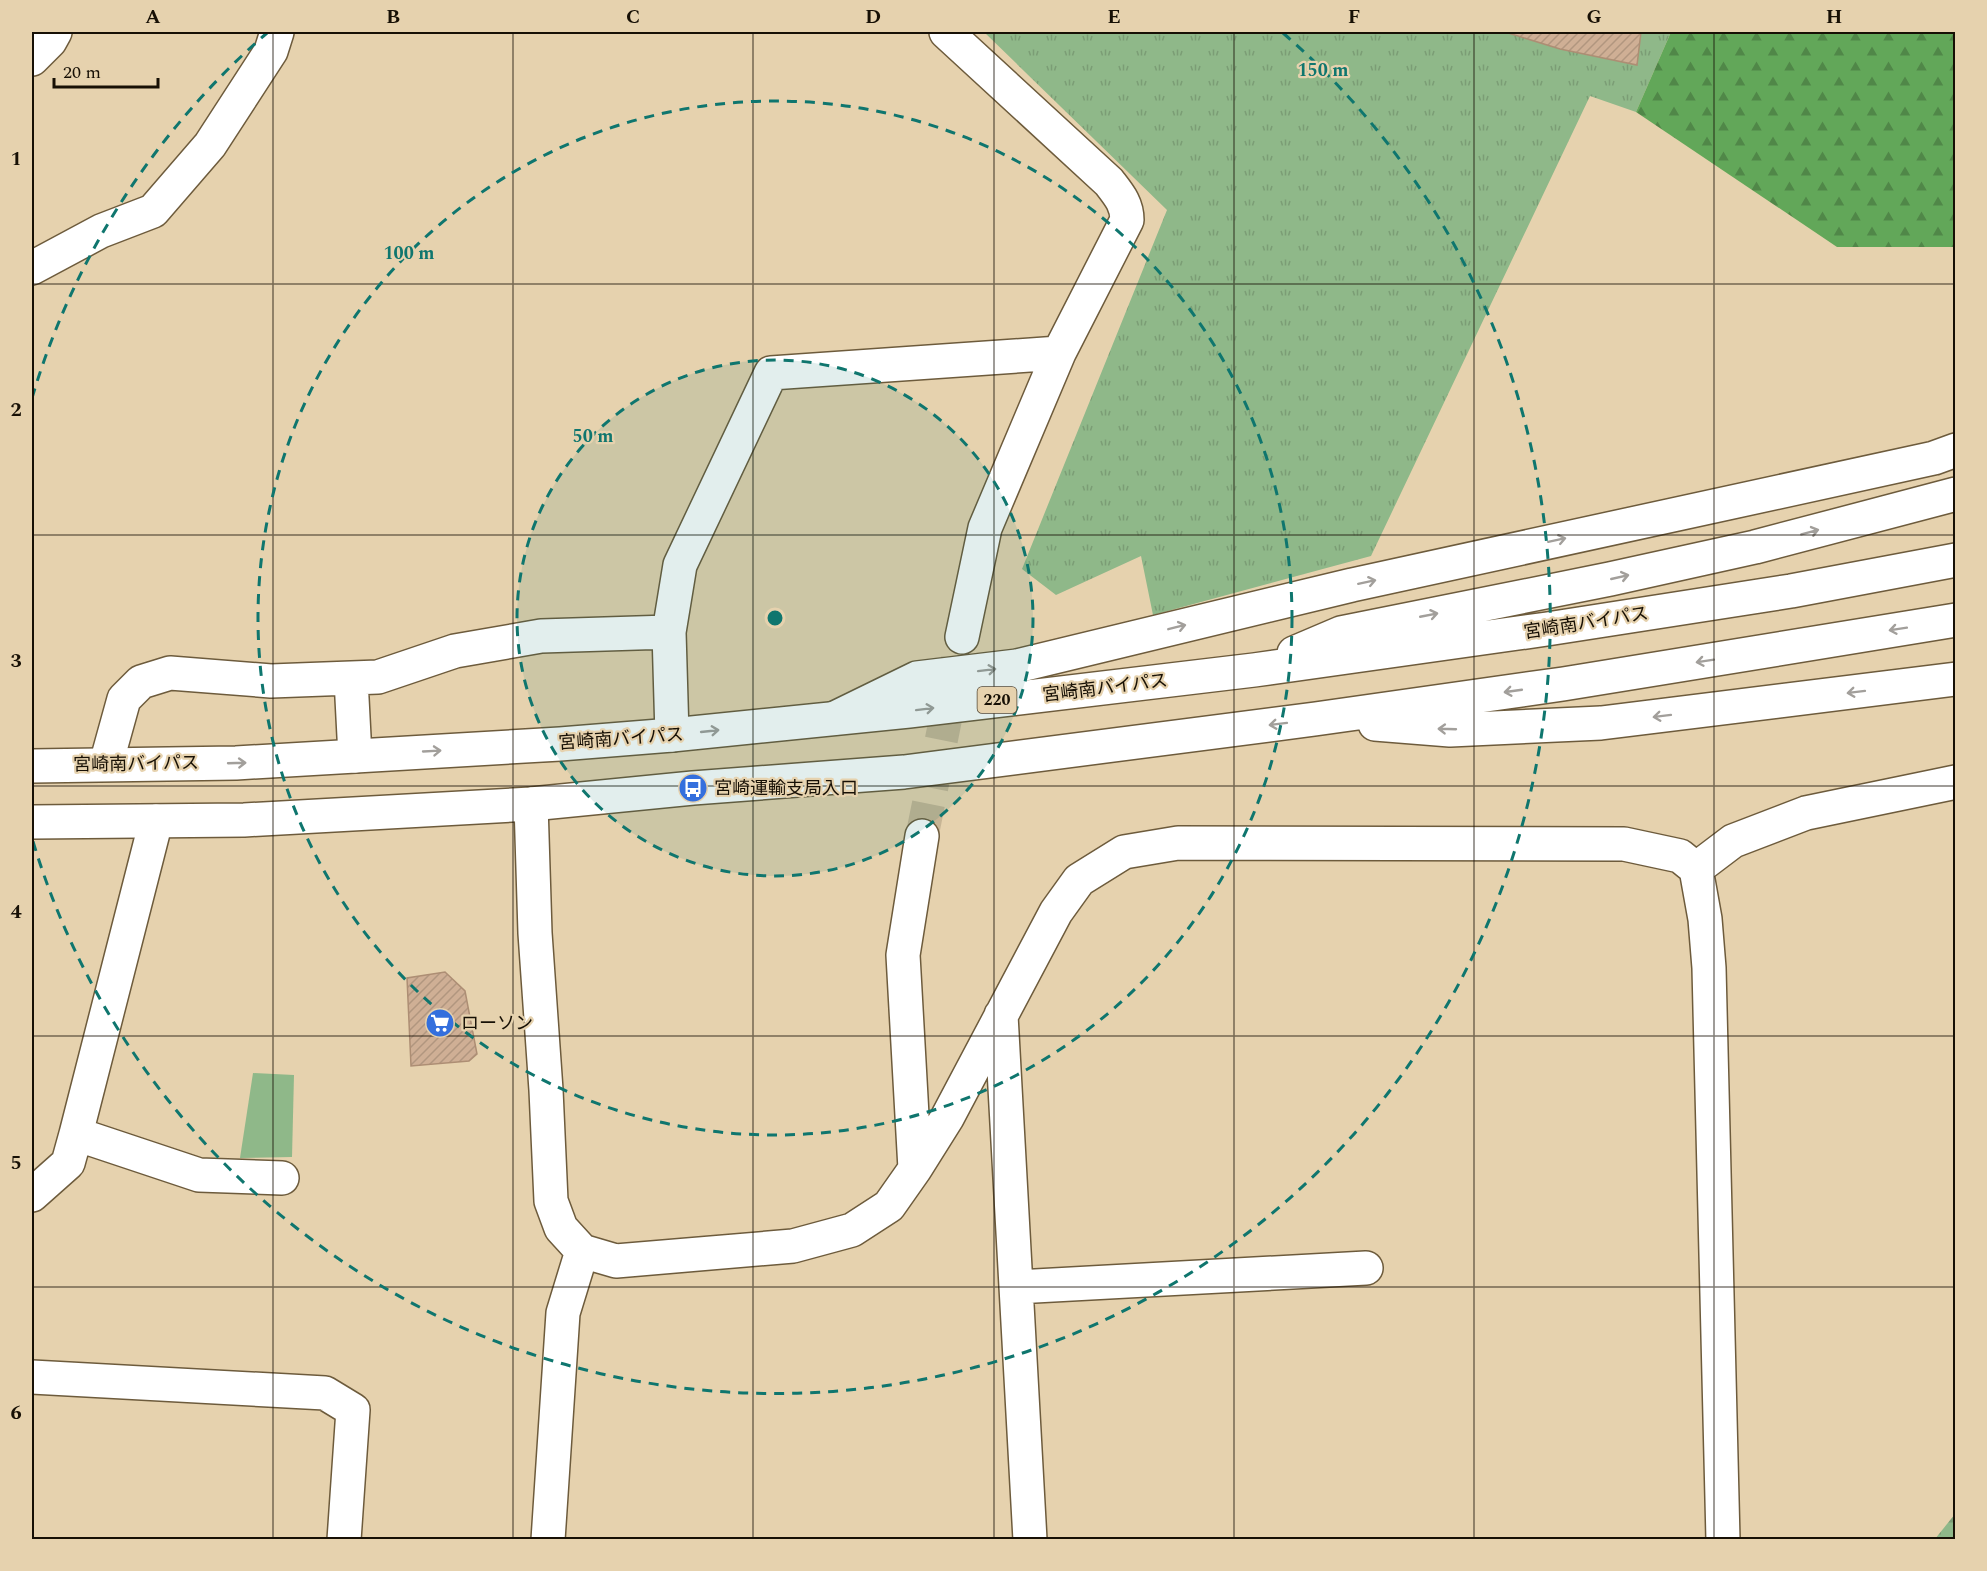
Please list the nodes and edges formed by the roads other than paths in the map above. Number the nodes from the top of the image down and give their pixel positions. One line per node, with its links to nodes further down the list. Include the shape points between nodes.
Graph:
1 (55, 32): 4 (main road)
2 (277, 32): 5 (main road, via 271,51 210,145 153,211 101,231)
3 (946, 32): 6 (main road, via 1109,182 1127,209 1126,220)
4 (32, 58)
5 (32, 268)
6 (1059, 353): 11 (main road, via 771,373 680,565); 12 (main road, via 985,528)
7 (1956, 450): 16 (main road, one-way to 7, via 917,678 1017,666 1352,585 1934,458)
8 (1956, 494): 13 (main road, one-way to 8, via 1341,633 1732,552)
9 (1956, 560): 13 (main road, 宮崎南バイパス / 220, via 1791,591)
10 (1956, 620): 17 (main road, one-way to 17)
11 (669, 632): 14 (main road, via 541,636 455,651 378,677); 18 (main road)
12 (962, 637)
13 (1254, 670): 16 (main road, 宮崎南バイパス / 220, one-way to 13)
14 (351, 679): 19 (main road); 20 (main road, via 271,681 170,674 141,681 124,699)
15 (1956, 679): 17 (main road, one-way to 17, via 1601,723 1450,730)
16 (833, 719): 18 (main road, 宮崎南バイパス / 220, one-way to 16)
17 (1315, 719): 23 (main road, one-way to 23, via 904,772)
18 (672, 735): 19 (main road, 宮崎南バイパス / 220, one-way to 18)
19 (355, 756): 20 (main road, 宮崎南バイパス / 220, one-way to 19, via 236,763)
20 (106, 764): 21 (main road, 宮崎南バイパス / 220)
21 (32, 766)
22 (1956, 782): 27 (main road, via 1806,813 1733,841)
23 (531, 804): 24 (main road, via 244,820); 33 (main road, via 551,1201 561,1227)
24 (156, 820): 25 (main road); 29 (main road)
25 (32, 822)
26 (922, 836): 30 (main road, via 903,955)
27 (1696, 870): 28 (main road, via 1680,856 1624,844 1178,843 1124,852 1079,880 1056,912); 40 (main road, via 1706,919 1709,968)
28 (1001, 1015): 30 (main road, via 947,1118); 35 (main road)
29 (76, 1134): 31 (main road, via 199,1175); 32 (main road, via 68,1162)
30 (915, 1169): 33 (main road, via 889,1206 852,1230 793,1246 616,1261)
31 (282, 1178)
32 (32, 1195)
33 (582, 1251): 38 (main road, via 563,1313)
34 (1366, 1268): 35 (main road)
35 (1016, 1287): 39 (main road)
36 (32, 1377): 37 (main road, via 325,1393 353,1410)
37 (344, 1539)
38 (548, 1539)
39 (1030, 1539)
40 (1723, 1539)

